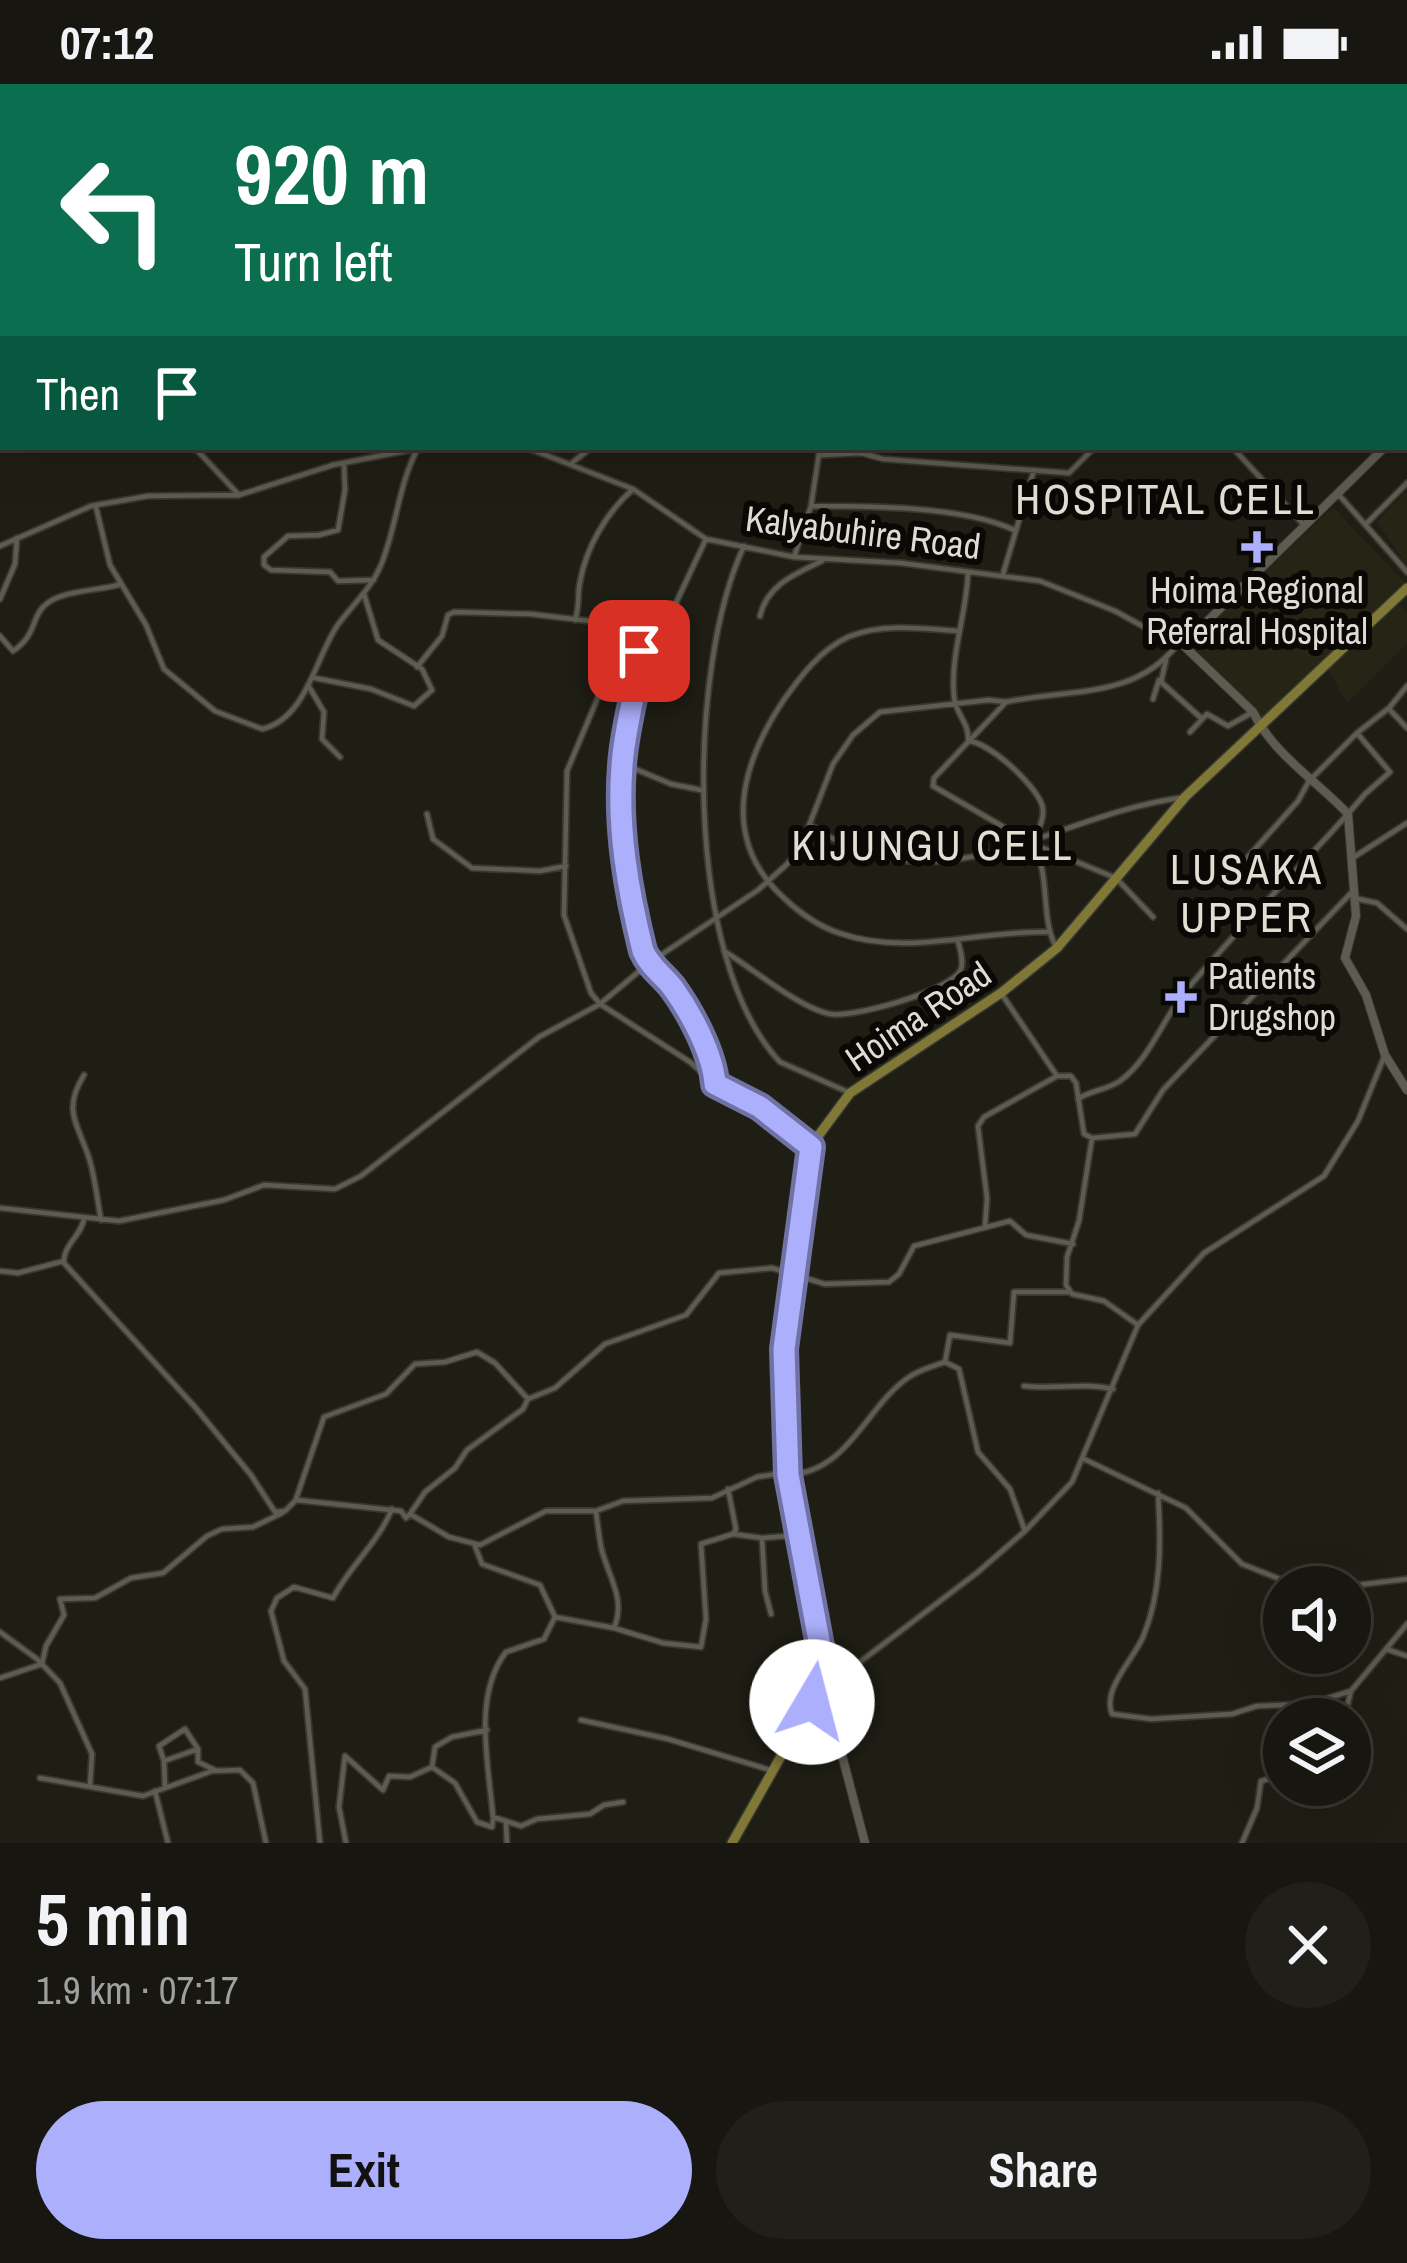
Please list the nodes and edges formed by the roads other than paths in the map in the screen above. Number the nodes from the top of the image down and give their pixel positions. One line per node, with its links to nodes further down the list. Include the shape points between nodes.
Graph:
1 (197, 450): 20 (street)
2 (388, 450): 15 (street)
3 (421, 450): 35 (street, via 402,483)
4 (531, 450): 12 (street, Kalyabuhire Road)
5 (544, 450): 12 (street)
6 (588, 450): 14 (street)
7 (884, 450): 13 (street)
8 (1092, 450): 16 (street, via 1072,472)
9 (1235, 450): 24 (street)
10 (1382, 450): 19 (street)
11 (821, 451): 13 (street); 21 (street)
12 (544, 457): 14 (street, Kalyabuhire Road)
13 (883, 460): 16 (street)
14 (571, 463): 18 (street, Kalyabuhire Road)
15 (344, 466): 20 (street); 35 (street, via 338,530 288,536 264,565)
16 (1034, 470): 25 (street)
17 (1407, 483): 23 (street)
18 (633, 489): 27 (street, Kalyabuhire Road); 41 (street, via 591,549)
19 (1339, 494): 23 (street); 24 (street)
20 (239, 495): 22 (street, via 148,496)
21 (811, 506): 25 (street, via 968,516); 30 (street)
22 (96, 507): 26 (street); 36 (street)
23 (1366, 524): 33 (street)
24 (1304, 525): 44 (street)
25 (1014, 530): 34 (street)
26 (17, 538): 28 (street); 39 (street)
27 (706, 539): 29 (street, Kalyabuhire Road); 45 (street, via 659,639)
28 (0, 546)
29 (744, 546): 30 (street, Kalyabuhire Road); 67 (street, via 722,615)
30 (794, 557): 31 (street, Kalyabuhire Road)
31 (827, 558): 32 (street, Kalyabuhire Road); 40 (street, via 776,587)
32 (968, 572): 34 (street, Kalyabuhire Road); 42 (street)
33 (1407, 572)
34 (1003, 576): 44 (street, Kalyabuhire Road, via 1068,590)
35 (374, 580): 38 (street)
36 (118, 585): 43 (street, via 51,601 14,651); 51 (street, via 164,669 215,711 269,728)
37 (1407, 588): 59 (main road, Hoima Road)
38 (364, 594): 48 (street, via 378,640); 50 (street, via 331,637)
39 (0, 598)
40 (760, 616)
41 (575, 620): 46 (street, via 627,627); 48 (street, via 450,613)
42 (957, 632): 55 (street); 78 (street, via 853,635 796,684 762,736 743,794 747,842)
43 (0, 636)
44 (1183, 642): 47 (street); 57 (street)
45 (639, 651): 46 (street); 65 (street)
46 (621, 654): 76 (street, via 568,764)
47 (1168, 655): 49 (street); 54 (street, via 1125,685)
48 (417, 667): 50 (street, via 432,689 414,706)
49 (1161, 674): 53 (street); 58 (street, via 1166,689)
50 (314, 677): 51 (street)
51 (308, 685): 64 (street, via 324,712 322,739)
52 (1407, 686): 56 (street)
53 (1153, 699)
54 (1006, 702): 55 (street); 63 (street)
55 (956, 706): 63 (street); 72 (street, via 889,709 867,722 833,764)
56 (1389, 708): 60 (street); 62 (street)
57 (1253, 712): 58 (street, via 1228,726); 59 (street)
58 (1200, 718): 61 (street)
59 (1260, 727): 66 (street); 68 (main road, Hoima Road)
60 (1407, 728)
61 (1190, 731)
62 (1358, 733): 66 (street); 70 (street, via 1390,772)
63 (968, 741): 73 (street, via 980,741 1038,797 1043,817); 73 (street, via 933,786)
64 (340, 757)
65 (622, 763): 67 (street); 88 (street, via 626,861)
66 (1309, 781): 70 (street); 75 (street)
67 (702, 790): 81 (street)
68 (1185, 797): 73 (street); 77 (main road, Hoima Road)
69 (427, 814): 76 (street, via 433,838 467,866)
70 (1348, 814): 74 (street); 97 (street, via 1182,995 1128,1072)
71 (1407, 823): 74 (street)
72 (811, 825): 73 (street, via 854,851 901,862); 78 (street, via 799,851)
73 (1033, 844): 77 (street); 84 (street)
74 (1354, 857): 79 (street)
75 (1247, 858)
76 (563, 868): 90 (street, via 566,923)
77 (1116, 878): 82 (street); 86 (main road, Hoima Road)
78 (766, 881): 81 (street); 85 (street, via 804,916 841,934)
79 (1355, 887): 80 (street); 98 (street, via 1163,1090 1135,1134)
80 (1352, 900): 83 (street, via 1370,900); 91 (street, via 1346,958)
81 (718, 915): 87 (street); 88 (street)
82 (1153, 916)
83 (1407, 928)
84 (1048, 932): 85 (street); 86 (street)
85 (958, 940): 87 (street, via 963,962 954,978 856,1014 826,1013)
86 (1057, 948): 89 (main road, Hoima Road)
87 (724, 951): 96 (street, via 749,1020 772,1054)
88 (649, 963): 90 (street); 94 (street, via 677,996)
89 (1001, 993): 93 (street); 96 (main road, Hoima Road)
90 (599, 1004): 94 (street); 102 (street, via 539,1037 334,1189 264,1185 208,1204)
91 (1385, 1055): 95 (street); 109 (street, via 1324,1176 1204,1253)
92 (84, 1075): 102 (street, via 72,1114)
93 (1057, 1076): 97 (street, via 1074,1079); 103 (street, via 979,1122)
94 (715, 1084): 99 (street)
95 (1407, 1090)
96 (850, 1093): 99 (main road, Hoima Road)
97 (1078, 1099): 98 (street, via 1082,1129)
98 (1092, 1138): 104 (street)
99 (811, 1147): 107 (main road, Hoima Road)
100 (0, 1208): 101 (street)
101 (84, 1216): 102 (street); 105 (street)
102 (101, 1220)
103 (985, 1229): 104 (street, via 1010,1221 1026,1235); 107 (street, via 914,1246 889,1282 825,1284)
104 (1073, 1244): 108 (street)
105 (64, 1261): 106 (street); 121 (street)
106 (0, 1271)
107 (794, 1272): 113 (street, via 719,1273 681,1319 605,1344 555,1388); 115 (main road, Hoima Road, via 784,1349)
108 (1069, 1292): 109 (street, via 1104,1300); 110 (street, via 1014,1292 1010,1343 950,1335)
109 (1138, 1325): 112 (street)
110 (945, 1362): 115 (street, via 908,1377 837,1455 805,1474); 123 (street, via 959,1369 978,1452 1010,1489)
111 (1024, 1386): 112 (street)
112 (1114, 1389): 114 (street)
113 (528, 1399): 118 (street, via 480,1353 418,1363 386,1394 323,1417); 122 (street, via 467,1450)
114 (1084, 1459): 117 (street); 123 (street)
115 (788, 1473): 116 (street); 125 (main road, Hoima Road)
116 (728, 1489): 120 (street, via 712,1498); 124 (street)
117 (1158, 1493): 128 (street, via 1209,1527 1242,1564); 140 (street, via 1158,1580 1143,1637 1109,1698 1112,1714 1232,1714)
118 (296, 1500): 119 (street); 121 (street)
119 (392, 1510): 122 (street); 161 (street, via 333,1598 294,1587 272,1611 284,1661 304,1689)
120 (596, 1511): 127 (street, via 546,1511); 134 (street, via 616,1589)
121 (282, 1513): 138 (street, via 253,1527 222,1528 163,1573 131,1578 95,1598 60,1599 64,1615)
122 (406, 1518): 127 (street)
123 (1025, 1532): 143 (street, via 835,1681)
124 (733, 1534): 126 (street); 134 (street, via 701,1544 702,1646)
125 (799, 1534): 126 (street); 141 (main road, Hoima Road, via 820,1646)
126 (762, 1538): 131 (street)
127 (474, 1544): 132 (street, via 482,1564 539,1585)
128 (1263, 1572)
129 (1407, 1579): 130 (street)
130 (1371, 1583)
131 (771, 1614)
132 (555, 1616): 134 (street); 145 (street, via 544,1639 501,1658 489,1686)
133 (1407, 1624): 136 (street)
134 (614, 1628)
135 (0, 1632): 138 (street)
136 (1386, 1649): 137 (street); 140 (street)
137 (1407, 1656)
138 (42, 1664): 139 (street); 153 (street, via 89,1742)
139 (0, 1678)
140 (1351, 1691): 142 (street)
141 (811, 1697): 143 (street); 150 (main road, Hoima Road)
142 (1349, 1698)
143 (827, 1709): 165 (street)
144 (581, 1720): 150 (street)
145 (487, 1730): 148 (street, via 445,1739); 157 (street)
146 (198, 1749): 147 (street); 147 (street, via 185,1729 160,1746); 149 (street, via 198,1762)
147 (164, 1761): 154 (street)
148 (432, 1767): 157 (street, via 455,1783 477,1822 492,1827); 162 (street, via 389,1776 383,1790 345,1756 338,1807)
149 (214, 1770): 154 (street); 160 (street, via 250,1776)
150 (770, 1770): 164 (main road, Hoima Road)
151 (40, 1778): 153 (street)
152 (1263, 1780): 166 (street)
153 (90, 1785): 155 (street, via 139,1796)
154 (165, 1788): 155 (street)
155 (154, 1790): 159 (street)
156 (623, 1802): 158 (street)
157 (493, 1817): 158 (street)
158 (506, 1824): 163 (street)
159 (168, 1843)
160 (266, 1843)
161 (320, 1843)
162 (346, 1843)
163 (507, 1843)
164 (732, 1843)
165 (865, 1843)
166 (1242, 1843)

